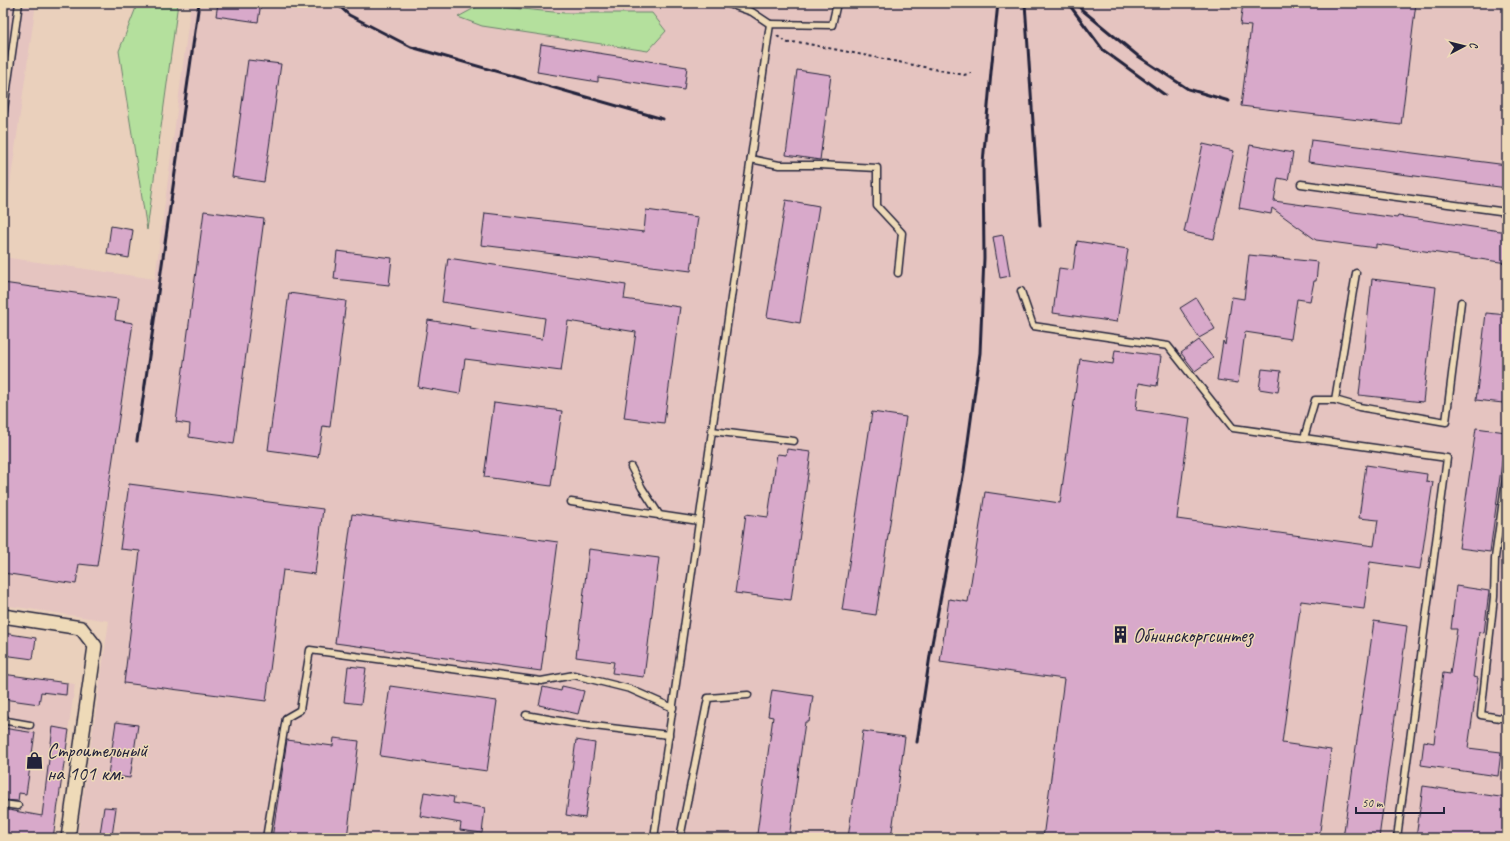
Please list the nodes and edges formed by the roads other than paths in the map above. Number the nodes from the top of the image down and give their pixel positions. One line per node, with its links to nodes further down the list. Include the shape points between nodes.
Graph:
1 (19, 3): 5 (lane)
2 (726, 3): 4 (lane, via 752,12)
3 (837, 3): 4 (lane, via 832,25)
4 (770, 28): 6 (lane)
5 (3, 117)
6 (751, 159): 9 (lane, via 779,165 877,168 877,206 902,233); 14 (lane)
7 (1301, 184): 8 (lane)
8 (1507, 212)
9 (898, 273)
10 (1356, 273): 13 (lane)
11 (1021, 291): 15 (lane, via 1033,326 1168,346 1233,428)
12 (1461, 302): 13 (lane, via 1446,422 1359,407)
13 (1335, 400): 15 (lane, via 1315,400)
14 (712, 431): 16 (lane); 21 (lane)
15 (1304, 438): 36 (lane, via 1447,458)
16 (794, 442)
17 (631, 467): 20 (lane)
18 (1507, 471): 27 (lane, via 1495,558 1494,597 1481,716)
19 (571, 502): 20 (lane)
20 (660, 516): 21 (lane)
21 (700, 521): 24 (lane)
22 (3, 616): 32 (street, via 80,628 95,646)
23 (748, 695): 35 (lane, via 708,698)
24 (673, 708): 29 (lane); 33 (lane, via 630,689 574,675 541,681 310,650 300,710 286,718)
25 (526, 715): 29 (lane)
26 (3, 716): 28 (lane, via 7,721)
27 (1507, 719)
28 (30, 725)
29 (668, 735): 34 (lane)
30 (3, 804): 31 (lane)
31 (18, 806)
32 (68, 838)
33 (266, 838)
34 (654, 838)
35 (680, 838)
36 (1397, 838)

